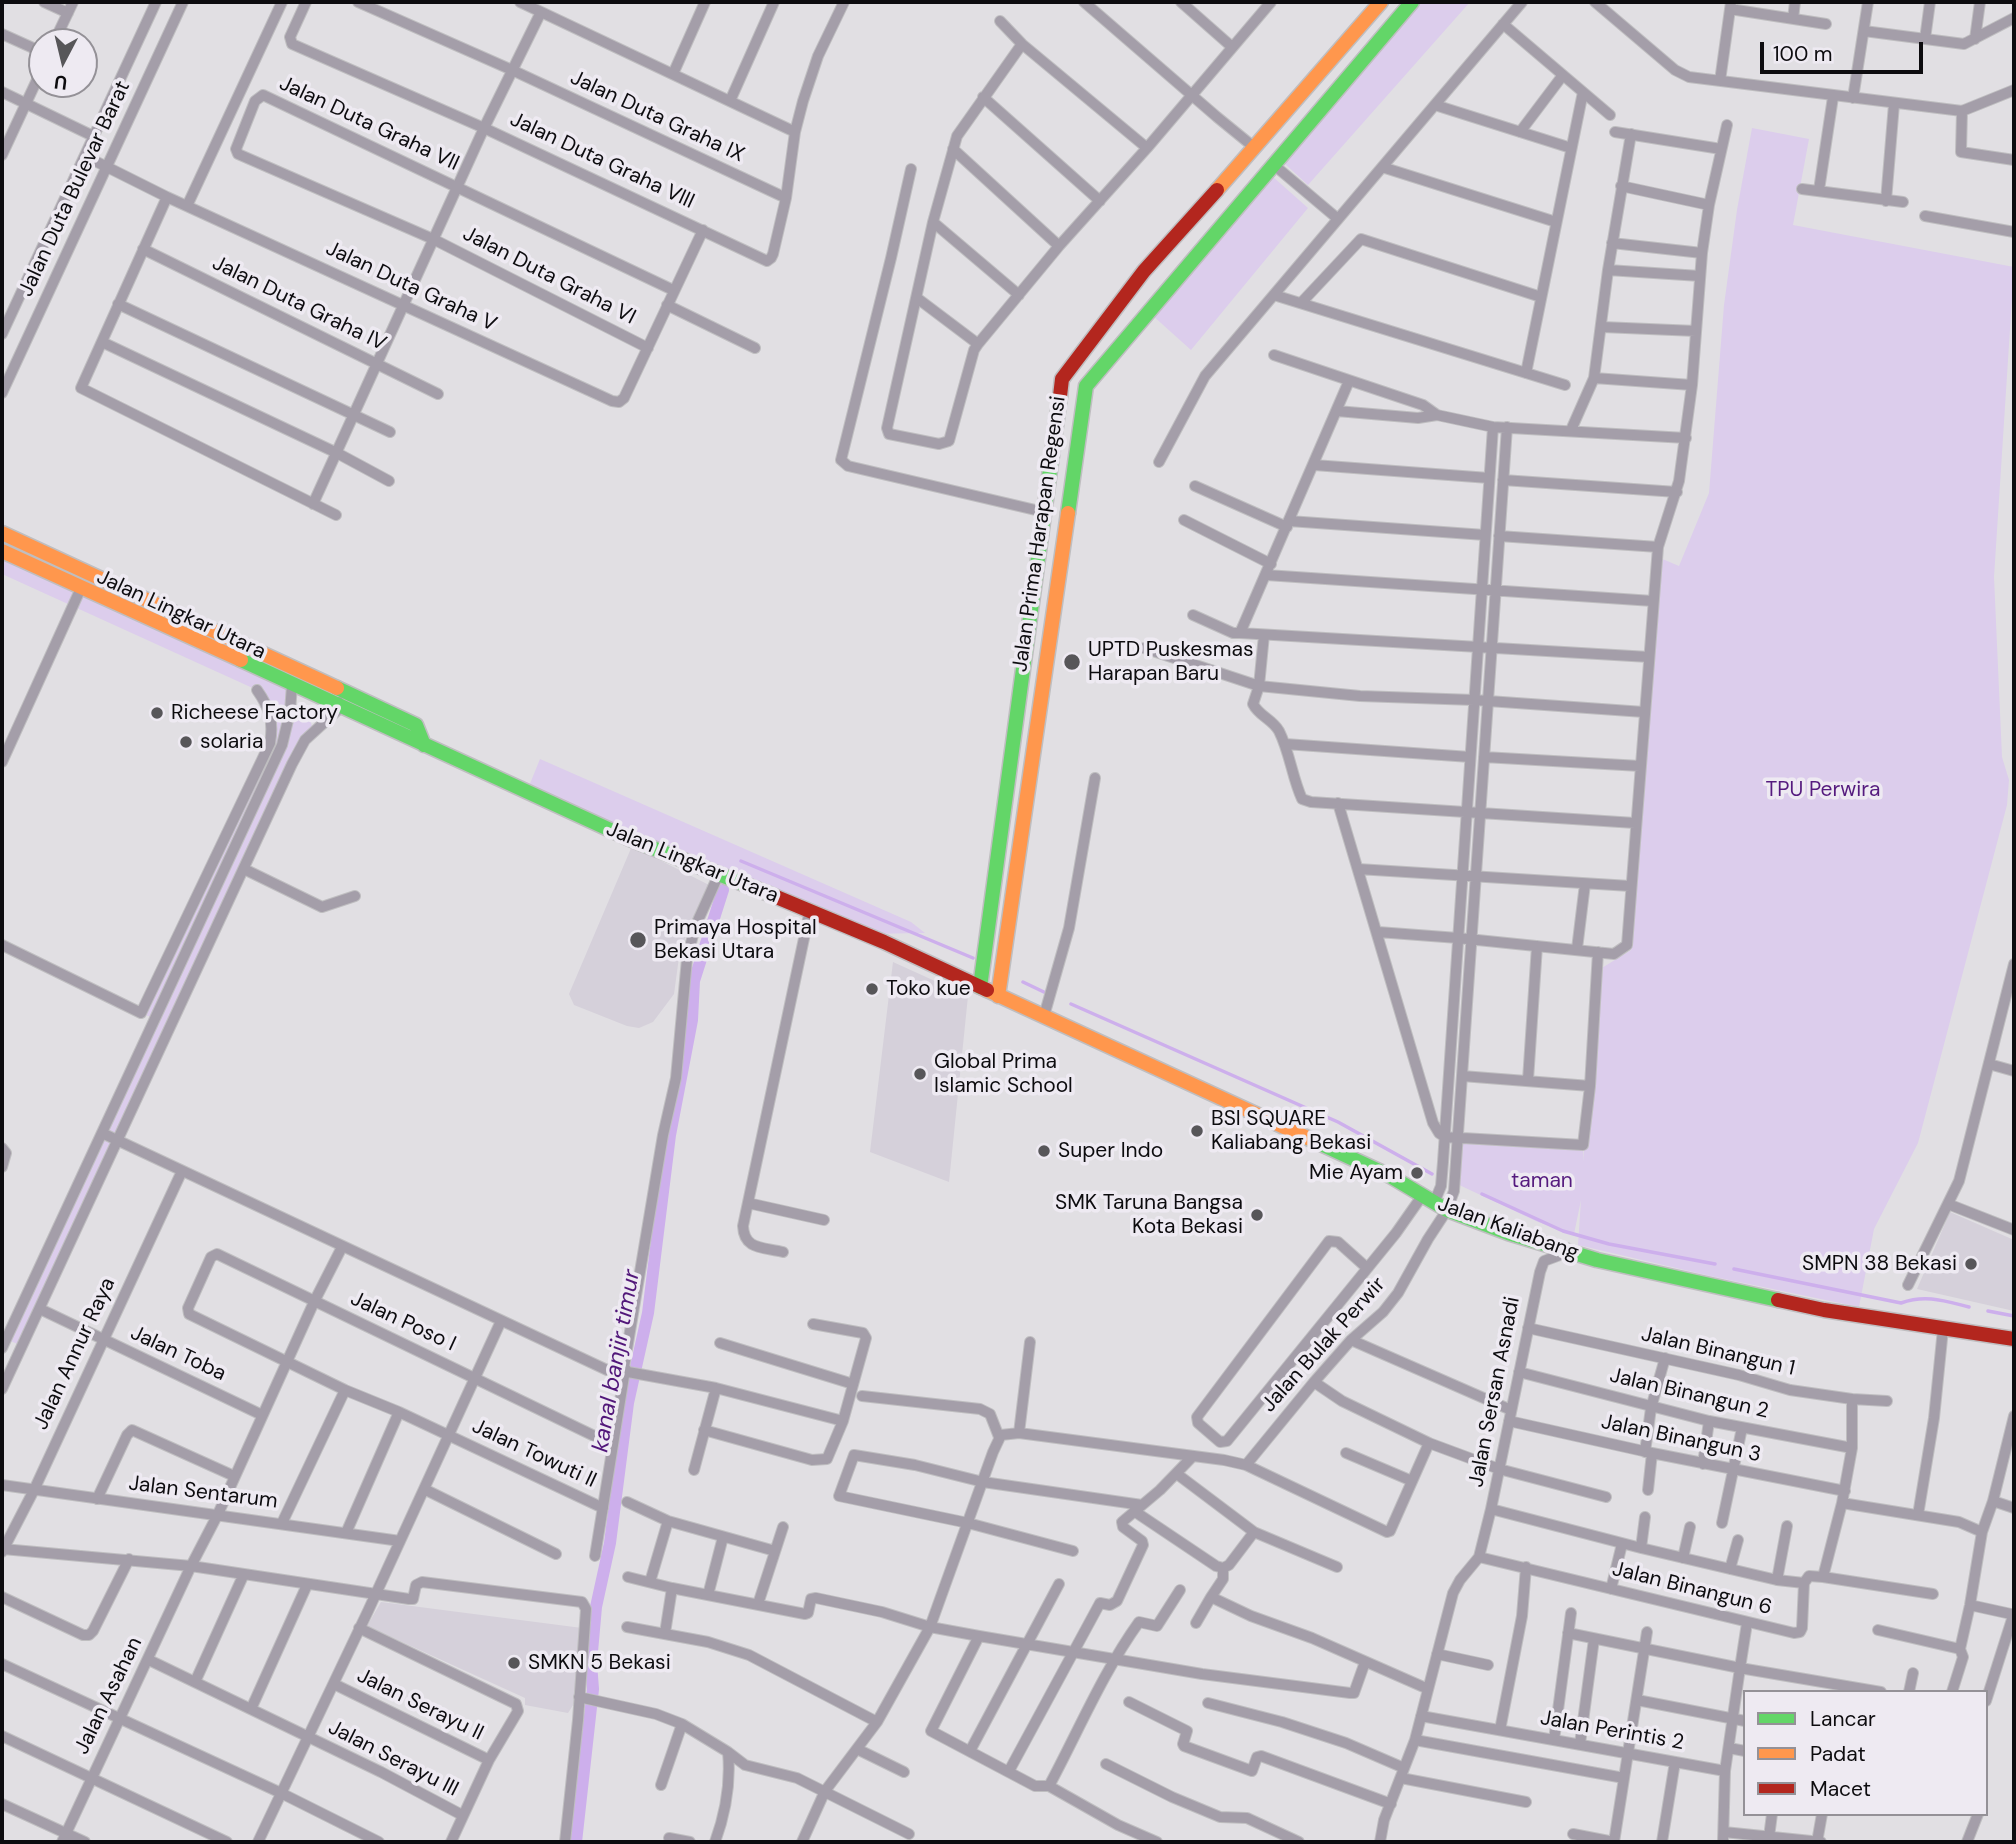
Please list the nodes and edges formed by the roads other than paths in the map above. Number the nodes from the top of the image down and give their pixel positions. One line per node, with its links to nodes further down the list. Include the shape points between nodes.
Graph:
1 (44, 2): 25 (street)
2 (73, 2): 25 (street)
3 (156, 2): 63 (street, Jalan Duta Bulevar Barat)
4 (183, 2): 73 (street, Jalan Duta Bulevar Barat)
5 (282, 2): 86 (street)
6 (306, 2): 58 (street, Jalan Duta Graha VIII, via 290,37 292,44)
7 (358, 2): 39 (street, Jalan Duta Graha IX)
8 (520, 2): 24 (street)
9 (705, 2): 40 (street)
10 (774, 2): 51 (street)
11 (844, 2): 59 (street, via 818,56)
12 (1084, 2): 46 (street)
13 (1181, 2): 38 (street)
14 (1271, 2): 38 (street)
15 (1381, 2): 67 (main road, Jalan Prima Harapan Regensi)
16 (1412, 2): 72 (main road, Jalan Prima Harapan Regensi)
17 (1522, 2): 29 (street)
18 (1595, 2): 42 (street, via 1675,70)
19 (1795, 2): 27 (street)
20 (1868, 2): 32 (street)
21 (1930, 2): 34 (street)
22 (1980, 2): 35 (street)
23 (1731, 6): 27 (street); 42 (street)
24 (541, 12): 39 (street); 40 (street)
25 (68, 13): 31 (street)
26 (2014, 18): 35 (street)
27 (1793, 19): 30 (street)
28 (1000, 21): 36 (street)
29 (1503, 24): 41 (street); 54 (street)
30 (1826, 24)
31 (61, 28)
32 (1864, 31): 34 (street); 50 (street)
33 (2, 34): 37 (street)
34 (1925, 39): 35 (street, via 1958,44)
35 (1975, 39)
36 (1022, 44): 47 (street); 64 (street)
37 (28, 46)
38 (1232, 47): 46 (street)
39 (512, 70): 58 (street); 81 (street, Jalan Duta Graha IX)
40 (673, 74): 51 (street)
41 (1563, 75): 45 (street); 60 (street)
42 (1720, 81): 48 (street)
43 (2014, 90): 55 (street)
44 (2, 92): 52 (street)
45 (1583, 92): 56 (street); 65 (street)
46 (1192, 96): 64 (street); 67 (street)
47 (983, 97): 66 (street); 82 (street)
48 (1833, 97): 50 (street); 79 (street)
49 (28, 98): 52 (street)
50 (1853, 98): 53 (street)
51 (730, 101): 59 (street)
52 (26, 103): 63 (street); 69 (street)
53 (1894, 104): 55 (street); 83 (street)
54 (1435, 105): 60 (street); 74 (street)
55 (1962, 111): 71 (street, via 1961,152)
56 (1610, 115)
57 (1727, 125): 68 (street)
58 (484, 128): 76 (street); 91 (street, Jalan Duta Graha VIII)
59 (795, 132): 81 (street)
60 (1520, 132): 65 (street)
61 (1615, 132): 62 (street)
62 (1631, 134): 68 (street); 77 (street)
63 (93, 136): 70 (street, Jalan Duta Bulevar Barat)
64 (1147, 148): 82 (street)
65 (1571, 148): 90 (street)
66 (953, 149): 89 (street); 95 (street)
67 (1256, 149): 72 (main road); 118 (main road, Jalan Prima Harapan Regensi, via 1144,271)
68 (1721, 149): 85 (street)
69 (3, 152)
70 (86, 157): 73 (street, Jalan Duta Graha V); 111 (street, Jalan Duta Bulevar Barat)
71 (2014, 160)
72 (1273, 164): 88 (street); 122 (main road, Jalan Prima Harapan Regensi)
73 (104, 166): 80 (street, Jalan Duta Graha V); 125 (street, Jalan Duta Bulevar Barat)
74 (1382, 167): 88 (street); 90 (street)
75 (911, 169): 144 (street, via 841,460 848,466)
76 (457, 186): 93 (street); 93 (street, Jalan Duta Graha VII, via 263,95 255,101 238,154); 100 (street, Jalan Duta Graha VII)
77 (1621, 186): 85 (street); 94 (street)
78 (1802, 189): 79 (street)
79 (1819, 190): 83 (street)
80 (167, 197): 86 (street, Jalan Duta Graha V); 96 (street)
81 (786, 198): 91 (street, Jalan Duta Graha VIII, via 769,260)
82 (1100, 201): 95 (street)
83 (1886, 201): 84 (street)
84 (1903, 202)
85 (1709, 205): 97 (street)
86 (187, 206): 107 (street, Jalan Duta Graha V)
87 (1925, 216): 92 (street)
88 (1338, 219): 102 (street)
89 (933, 222): 101 (street); 104 (street)
90 (1556, 222): 103 (street)
91 (703, 230): 100 (street)
92 (2014, 232)
93 (433, 239): 107 (street); 114 (street, Jalan Duta Graha VI)
94 (1612, 243): 97 (street); 98 (street)
95 (1059, 246): 101 (street)
96 (143, 249): 106 (street); 117 (street, Jalan Duta Graha IV)
97 (1702, 253): 99 (street)
98 (1608, 270): 99 (street); 109 (street)
99 (1700, 276): 110 (street)
100 (673, 290): 108 (street)
101 (1019, 295): 113 (street)
102 (1274, 295): 105 (street); 136 (street, via 1205,376)
103 (1541, 297): 105 (street, via 1361,239); 119 (street)
104 (917, 298): 113 (street); 113 (street, via 889,434 939,444 949,441)
105 (1301, 303): 119 (street)
106 (118, 304): 112 (street); 128 (street)
107 (403, 305): 114 (street, Jalan Duta Graha V, via 612,401 624,398); 117 (street)
108 (667, 305): 114 (street); 115 (street)
109 (1602, 327): 110 (street); 120 (street)
110 (1696, 331): 124 (street)
111 (2, 334)
112 (102, 342): 135 (street); 143 (street, via 81,388)
113 (978, 344)
114 (648, 348)
115 (755, 348)
116 (1274, 355): 121 (street)
117 (378, 363): 126 (street, Jalan Duta Graha IV); 128 (street)
118 (1067, 373): 122 (main road); 144 (main road, Jalan Prima Harapan Regensi, via 1062,379)
119 (1526, 373): 123 (street)
120 (1594, 378): 124 (street); 132 (street)
121 (1349, 382): 127 (street); 129 (street, via 1423,405)
122 (1084, 384): 167 (main road, Jalan Prima Harapan Regensi)
123 (1565, 385)
124 (1692, 385): 134 (street)
125 (2, 393)
126 (438, 394)
127 (1336, 411): 129 (street, via 1418,418); 137 (street)
128 (355, 414): 133 (street); 135 (street)
129 (1437, 415): 130 (street)
130 (1493, 427): 131 (street); 138 (street)
131 (1507, 427): 132 (street); 139 (street)
132 (1571, 430): 134 (street)
133 (390, 432)
134 (1686, 438): 142 (street)
135 (337, 453): 140 (street); 143 (street)
136 (1159, 462)
137 (1314, 464): 138 (street); 147 (street)
138 (1489, 478): 149 (street)
139 (1503, 480): 142 (street); 150 (street)
140 (389, 481)
141 (1195, 486): 147 (street)
142 (1676, 492): 151 (street)
143 (313, 503): 145 (street)
144 (1044, 512): 166 (main road, Jalan Prima Harapan Regensi)
145 (336, 515)
146 (1184, 520): 153 (street)
147 (1288, 524): 149 (street); 153 (street)
148 (2, 533): 168 (main road, Jalan Lingkar Utara)
149 (1485, 535): 156 (street)
150 (1499, 536): 151 (street); 157 (street)
151 (1658, 547): 158 (street)
152 (2, 551): 155 (main road, Jalan Lingkar Utara)
153 (1271, 564): 154 (street)
154 (1266, 575): 156 (street); 160 (street)
155 (82, 588): 169 (main road, Jalan Lingkar Utara); 180 (street)
156 (1482, 590): 157 (street); 163 (street)
157 (1496, 591): 158 (street); 164 (street)
158 (1653, 601): 165 (street)
159 (1193, 615): 160 (street)
160 (1240, 633): 161 (street)
161 (1264, 635): 163 (street); 170 (street)
162 (1144, 648): 170 (street)
163 (1478, 648): 164 (street); 172 (street)
164 (1492, 649): 165 (street); 173 (street)
165 (1649, 657): 175 (street)
166 (1024, 667): 167 (main road); 204 (main road, Jalan Prima Harapan Regensi)
167 (1042, 670): 205 (main road, Jalan Prima Harapan Regensi)
168 (328, 683): 169 (street); 174 (street); 177 (main road, Jalan Lingkar Utara, via 416,725)
169 (292, 685): 174 (main road, Jalan Lingkar Utara); 210 (street, via 282,745)
170 (1259, 686): 172 (street); 176 (street, via 1253,704 1276,727)
171 (257, 690): 207 (street, via 271,719 270,743)
172 (1474, 700): 173 (street); 178 (street)
173 (1488, 701): 175 (street); 179 (street)
174 (341, 708): 177 (main road, Jalan Lingkar Utara); 187 (street, via 305,740)
175 (1644, 712): 181 (street)
176 (1285, 744): 178 (street); 183 (street, via 1302,799)
177 (424, 745): 189 (main road, Jalan Lingkar Utara)
178 (1470, 757): 184 (street)
179 (1484, 757): 181 (street); 185 (street)
180 (2, 762)
181 (1640, 766): 186 (street)
182 (1095, 778): 206 (street, via 1069,928)
183 (1338, 803): 184 (street); 188 (street)
184 (1467, 812): 185 (street); 190 (street)
185 (1480, 813): 186 (street); 191 (street)
186 (1635, 824): 193 (street)
187 (244, 869): 194 (street, via 321,907); 219 (street)
188 (1358, 869): 190 (street); 196 (street)
189 (721, 877): 195 (main road, Jalan Lingkar Utara); 249 (street, via 695,927 687,960 676,1077 625,1352)
190 (1462, 877): 191 (street); 197 (street)
191 (1476, 878): 192 (street); 198 (street)
192 (1585, 884): 193 (street); 201 (street)
193 (1630, 886): 202 (street, via 1627,945 1614,954)
194 (355, 896)
195 (810, 910): 204 (main road, Jalan Lingkar Utara); 223 (street)
196 (1378, 932): 197 (street); 217 (street, via 1433,1123)
197 (1458, 938): 198 (street); 217 (street)
198 (1471, 939): 200 (street); 213 (street)
199 (2, 945): 207 (street)
200 (1538, 946): 201 (street); 214 (street)
201 (1577, 949): 202 (street)
202 (1598, 952): 215 (street)
203 (2014, 964): 208 (street)
204 (980, 987): 205 (main road, Jalan Lingkar Utara)
205 (998, 996): 206 (main road, Jalan Kaliabang)
206 (1045, 1011): 224 (main road, Jalan Kaliabang, via 1360,1161)
207 (141, 1013): 210 (street)
208 (2001, 1014): 209 (street); 211 (street)
209 (2014, 1018)
210 (154, 1019): 216 (street)
211 (1989, 1065): 212 (street); 225 (street, via 1966,1158)
212 (2014, 1071)
213 (1462, 1076): 214 (street); 218 (street)
214 (1528, 1080): 215 (street)
215 (1590, 1086): 218 (street, via 1583,1145)
216 (102, 1133): 219 (street); 242 (street)
217 (1445, 1137): 218 (street); 224 (street, via 1441,1186)
218 (1457, 1138): 224 (street, via 1454,1191)
219 (119, 1141): 222 (street); 234 (street)
220 (2, 1148): 221 (street, via 6,1153)
221 (2, 1167)
222 (181, 1171): 228 (street); 240 (street, Jalan Annur Raya)
223 (748, 1203): 226 (street); 229 (street, via 743,1237 750,1244)
224 (1434, 1203): 230 (main road, Jalan Kaliabang); 231 (street, via 1396,1233); 241 (street, Jalan Bulak Perwir, via 1428,1238 1398,1293)
225 (1948, 1204): 227 (street); 232 (street)
226 (824, 1220)
227 (2014, 1230)
228 (342, 1247): 233 (street, Jalan Asahan); 235 (street)
229 (783, 1252)
230 (1570, 1252): 237 (street, Jalan Sersan Asnadi, via 1544,1261); 238 (main road, Jalan Kaliabang, via 1824,1310)
231 (1367, 1268): 231 (street, via 1227,1441 1220,1442 1198,1423 1197,1417 1329,1241 1338,1242)
232 (1908, 1285)
233 (314, 1302): 247 (street, Jalan Asahan); 247 (street, Jalan Poso I, via 217,1254 211,1257 188,1313); 251 (street, Jalan Poso I)
234 (40, 1309): 240 (street, Jalan Toba); 245 (street)
235 (501, 1321): 248 (street); 251 (street)
236 (813, 1324): 253 (street, via 863,1333 866,1338)
237 (1528, 1328): 246 (street, Jalan Binangun 1); 250 (street, Jalan Sersan Asnadi)
238 (1943, 1329): 239 (main road, Jalan Kaliabang); 303 (street)
239 (2014, 1339)
240 (103, 1340): 263 (street, Jalan Toba); 290 (street, Jalan Annur Raya)
241 (1351, 1340): 252 (street, Jalan Bulak Perwir); 261 (street)
242 (3, 1341): 245 (street)
243 (1030, 1342): 270 (street)
244 (720, 1343): 253 (street)
245 (22, 1346): 255 (street)
246 (1665, 1358): 258 (street, Jalan Binangun 1, via 1790,1390); 260 (street)
247 (287, 1360): 256 (street, Jalan Towuti II); 263 (street, Jalan Asahan)
248 (607, 1370)
249 (626, 1371): 254 (street); 274 (street)
250 (1519, 1372): 260 (street, Jalan Binangun 2); 261 (street, Jalan Sersan Asnadi)
251 (475, 1378): 271 (street); 274 (street, Jalan Poso I)
252 (1314, 1382): 273 (street, via 1342,1401); 280 (street, Jalan Bulak Perwir)
253 (853, 1384): 265 (street)
254 (716, 1388): 265 (street); 269 (street)
255 (2, 1389)
256 (345, 1390): 262 (street, Jalan Towuti II); 307 (street)
257 (862, 1396): 272 (street, via 980,1409 990,1414)
258 (1852, 1399): 259 (street, Jalan Binangun 1); 275 (street)
259 (1887, 1401)
260 (1651, 1408): 267 (street, Jalan Binangun 2); 276 (street)
261 (1511, 1410): 266 (street, Jalan Sersan Asnadi)
262 (399, 1412): 271 (street, Jalan Towuti II); 314 (street)
263 (262, 1415): 285 (street, Jalan Asahan)
264 (2014, 1416): 296 (street)
265 (843, 1421): 269 (street, via 827,1458 820,1461)
266 (1509, 1421): 276 (street, Jalan Binangun 3); 281 (street, Jalan Sersan Asnadi)
267 (1709, 1421): 268 (street, Jalan Binangun 2); 279 (street)
268 (1742, 1428): 275 (street, Jalan Binangun 2); 283 (street)
269 (704, 1430): 282 (street)
270 (1019, 1433): 272 (street); 278 (street)
271 (448, 1436): 289 (street); 298 (street, Jalan Towuti II)
272 (999, 1437): 287 (street)
273 (1429, 1443): 281 (street); 286 (street)
274 (612, 1445): 298 (street)
275 (1852, 1448): 292 (street)
276 (1648, 1452): 279 (street, Jalan Binangun 3); 291 (street)
277 (1346, 1453): 286 (street)
278 (1192, 1457): 280 (street); 284 (street)
279 (1703, 1464): 283 (street, Jalan Binangun 3)
280 (1246, 1465): 286 (street, via 1387,1532)
281 (1499, 1469): 293 (street); 301 (street, Jalan Sersan Asnadi)
282 (694, 1470)
283 (1734, 1470): 292 (street, Jalan Binangun 3); 306 (street)
284 (1177, 1474): 299 (street); 312 (street)
285 (234, 1476): 294 (street, via 132,1430); 302 (street, Jalan Asahan)
286 (1412, 1481)
287 (983, 1482): 299 (street); 308 (street); 308 (street, via 854,1455 839,1496)
288 (2, 1485): 290 (street, Jalan Sentarum)
289 (424, 1489): 317 (street); 323 (street)
290 (34, 1490): 294 (street, Jalan Sentarum); 320 (street, Jalan Annur Raya)
291 (1648, 1490)
292 (1845, 1491): 297 (street)
293 (1606, 1497)
294 (97, 1499): 302 (street, Jalan Sentarum)
295 (627, 1502): 305 (street)
296 (1993, 1502): 300 (street); 313 (street)
297 (1842, 1503): 303 (street); 335 (street)
298 (603, 1508): 324 (street)
299 (1138, 1508): 331 (street); 366 (street, via 1121,1525 1143,1545 1117,1601 1100,1603)
300 (2014, 1508)
301 (1491, 1509): 318 (street); 325 (street, Jalan Sersan Asnadi)
302 (218, 1514): 307 (street, Jalan Sentarum); 328 (street, Jalan Asahan)
303 (1918, 1514): 313 (street)
304 (1645, 1517): 319 (street)
305 (668, 1521): 315 (street); 337 (street)
306 (1722, 1522)
307 (282, 1523): 314 (street, Jalan Sentarum)
308 (968, 1523): 322 (street); 355 (street)
309 (1787, 1526): 336 (street)
310 (783, 1527): 321 (street)
311 (1689, 1527): 326 (street)
312 (1254, 1532): 329 (street); 331 (street)
313 (1982, 1532): 350 (street)
314 (346, 1533): 317 (street, Jalan Sentarum)
315 (723, 1537): 321 (street); 346 (street)
316 (1738, 1540): 332 (street)
317 (400, 1541): 345 (street)
318 (1622, 1544): 319 (street); 342 (street)
319 (1641, 1548): 326 (street)
320 (3, 1551): 327 (street)
321 (775, 1551): 349 (street)
322 (1073, 1551)
323 (556, 1555)
324 (595, 1556)
325 (1479, 1557): 330 (street, Jalan Binangun 6); 367 (street, via 1453,1593)
326 (1683, 1558): 332 (street)
327 (129, 1559): 328 (street); 347 (street, via 89,1635)
328 (191, 1566): 333 (street); 368 (street, Jalan Asahan)
329 (1337, 1567)
330 (1526, 1567): 342 (street, Jalan Binangun 6); 393 (street, via 1522,1616)
331 (1223, 1568): 348 (street, via 1223,1579)
332 (1730, 1569): 336 (street)
333 (243, 1576): 340 (street); 375 (street)
334 (628, 1577): 337 (street)
335 (1823, 1577): 338 (street, via 1809,1576); 344 (street)
336 (1777, 1580): 338 (street)
337 (650, 1582): 341 (street)
338 (1804, 1583): 353 (street, Jalan Binangun 6, via 1800,1632)
339 (1059, 1584): 363 (street)
340 (307, 1585): 345 (street); 386 (street)
341 (672, 1588): 346 (street); 359 (street)
342 (1611, 1589): 353 (street, Jalan Binangun 6)
343 (1180, 1590): 369 (street, via 1157,1626 1139,1622)
344 (1933, 1594)
345 (374, 1595): 356 (street); 382 (street, via 413,1599 422,1582 582,1602 586,1609)
346 (708, 1595): 349 (street)
347 (2, 1597)
348 (1211, 1597): 352 (street); 370 (street)
349 (758, 1605): 355 (street, via 805,1614 811,1599 816,1598)
350 (1970, 1605): 364 (street); 381 (street, via 2013,1616)
351 (1571, 1613): 360 (street)
352 (1196, 1623)
353 (1747, 1623): 373 (street)
354 (627, 1627): 359 (street)
355 (930, 1627): 361 (street); 390 (street)
356 (359, 1628): 376 (street); 405 (street, via 516,1704 518,1712)
357 (1878, 1630): 364 (street)
358 (1647, 1632): 365 (street)
359 (665, 1633): 390 (street, via 749,1655)
360 (1568, 1633): 362 (street); 397 (street)
361 (979, 1636): 363 (street); 401 (street, via 931,1731)
362 (1594, 1639): 365 (street); 398 (street)
363 (1027, 1645): 366 (street); 401 (street)
364 (1960, 1648): 380 (street, via 1963,1657)
365 (1645, 1649): 373 (street); 383 (street)
366 (1074, 1653): 369 (street); 410 (street)
367 (1437, 1654): 372 (street); 377 (street)
368 (149, 1660): 375 (street, Jalan Serayu III); 388 (street, Jalan Asahan)
369 (1115, 1660): 370 (street, via 1350,1693 1354,1693); 415 (street)
370 (1365, 1662): 377 (street)
371 (2, 1664): 388 (street)
372 (1488, 1665)
373 (1740, 1668): 378 (street); 389 (street)
374 (1913, 1673): 379 (street)
375 (195, 1682): 386 (street, Jalan Serayu III)
376 (334, 1684): 395 (street); 405 (street, Jalan Serayu II)
377 (1428, 1689): 387 (street)
378 (1869, 1690)
379 (1909, 1690)
380 (1953, 1690)
381 (1988, 1695)
382 (586, 1698): 392 (street); 437 (street)
383 (1637, 1700): 389 (street); 404 (street)
384 (1129, 1702): 420 (street, via 1187,1731 1184,1746 1252,1771 1261,1756)
385 (1208, 1703): 411 (street, via 1346,1743)
386 (251, 1709): 395 (street, Jalan Serayu III)
387 (1421, 1716): 393 (street, Jalan Perintis 2); 396 (street)
388 (119, 1719): 412 (street, Jalan Asahan); 417 (street)
389 (1733, 1719): 391 (street); 399 (street)
390 (877, 1721): 400 (street)
391 (1743, 1721)
392 (682, 1724): 403 (street); 414 (street)
393 (1500, 1730): 397 (street, Jalan Perintis 2)
394 (2, 1736): 412 (street)
395 (307, 1738): 417 (street); 421 (street, Jalan Serayu III)
396 (1415, 1740): 411 (street); 413 (street)
397 (1554, 1740): 398 (street, Jalan Perintis 2)
398 (1580, 1744): 404 (street, Jalan Perintis 2)
399 (1729, 1748): 402 (street); 408 (street)
400 (857, 1749): 409 (street); 416 (street)
401 (970, 1751): 410 (street)
402 (1743, 1751)
403 (728, 1752): 416 (street, via 745,1765 797,1778); 439 (street, via 728,1798)
404 (1628, 1753): 406 (street, Jalan Perintis 2); 413 (street)
405 (489, 1760): 421 (street)
406 (1675, 1762): 408 (street, Jalan Perintis 2); 444 (street)
407 (1106, 1764): 441 (street, via 1220,1817 1247,1818)
408 (1725, 1771): 427 (street)
409 (904, 1772)
410 (1009, 1772): 415 (street, via 1035,1786)
411 (1403, 1773): 418 (street); 420 (street)
412 (92, 1778): 429 (street, Jalan Asahan); 433 (street)
413 (1624, 1778): 443 (street)
414 (661, 1785)
415 (1049, 1786): 440 (street)
416 (825, 1791): 425 (street); 431 (street)
417 (281, 1793): 434 (street); 435 (street)
418 (1526, 1802)
419 (2, 1804): 429 (street)
420 (1391, 1804): 442 (street)
421 (462, 1815): 436 (street)
422 (1772, 1816): 428 (street)
423 (1822, 1816): 445 (street)
424 (1977, 1816): 446 (street)
425 (909, 1834)
426 (1573, 1834): 443 (street)
427 (1723, 1837): 428 (street)
428 (1769, 1837): 445 (street)
429 (64, 1838): 432 (street)
430 (669, 1838): 438 (street)
431 (806, 1841)
432 (85, 1842)
433 (227, 1842)
434 (258, 1842)
435 (379, 1842)
436 (451, 1842)
437 (565, 1842)
438 (690, 1842)
439 (715, 1842)
440 (1157, 1842)
441 (1299, 1842)
442 (1380, 1842)
443 (1614, 1842)
444 (1662, 1842)
445 (1819, 1842)
446 (1967, 1842)

